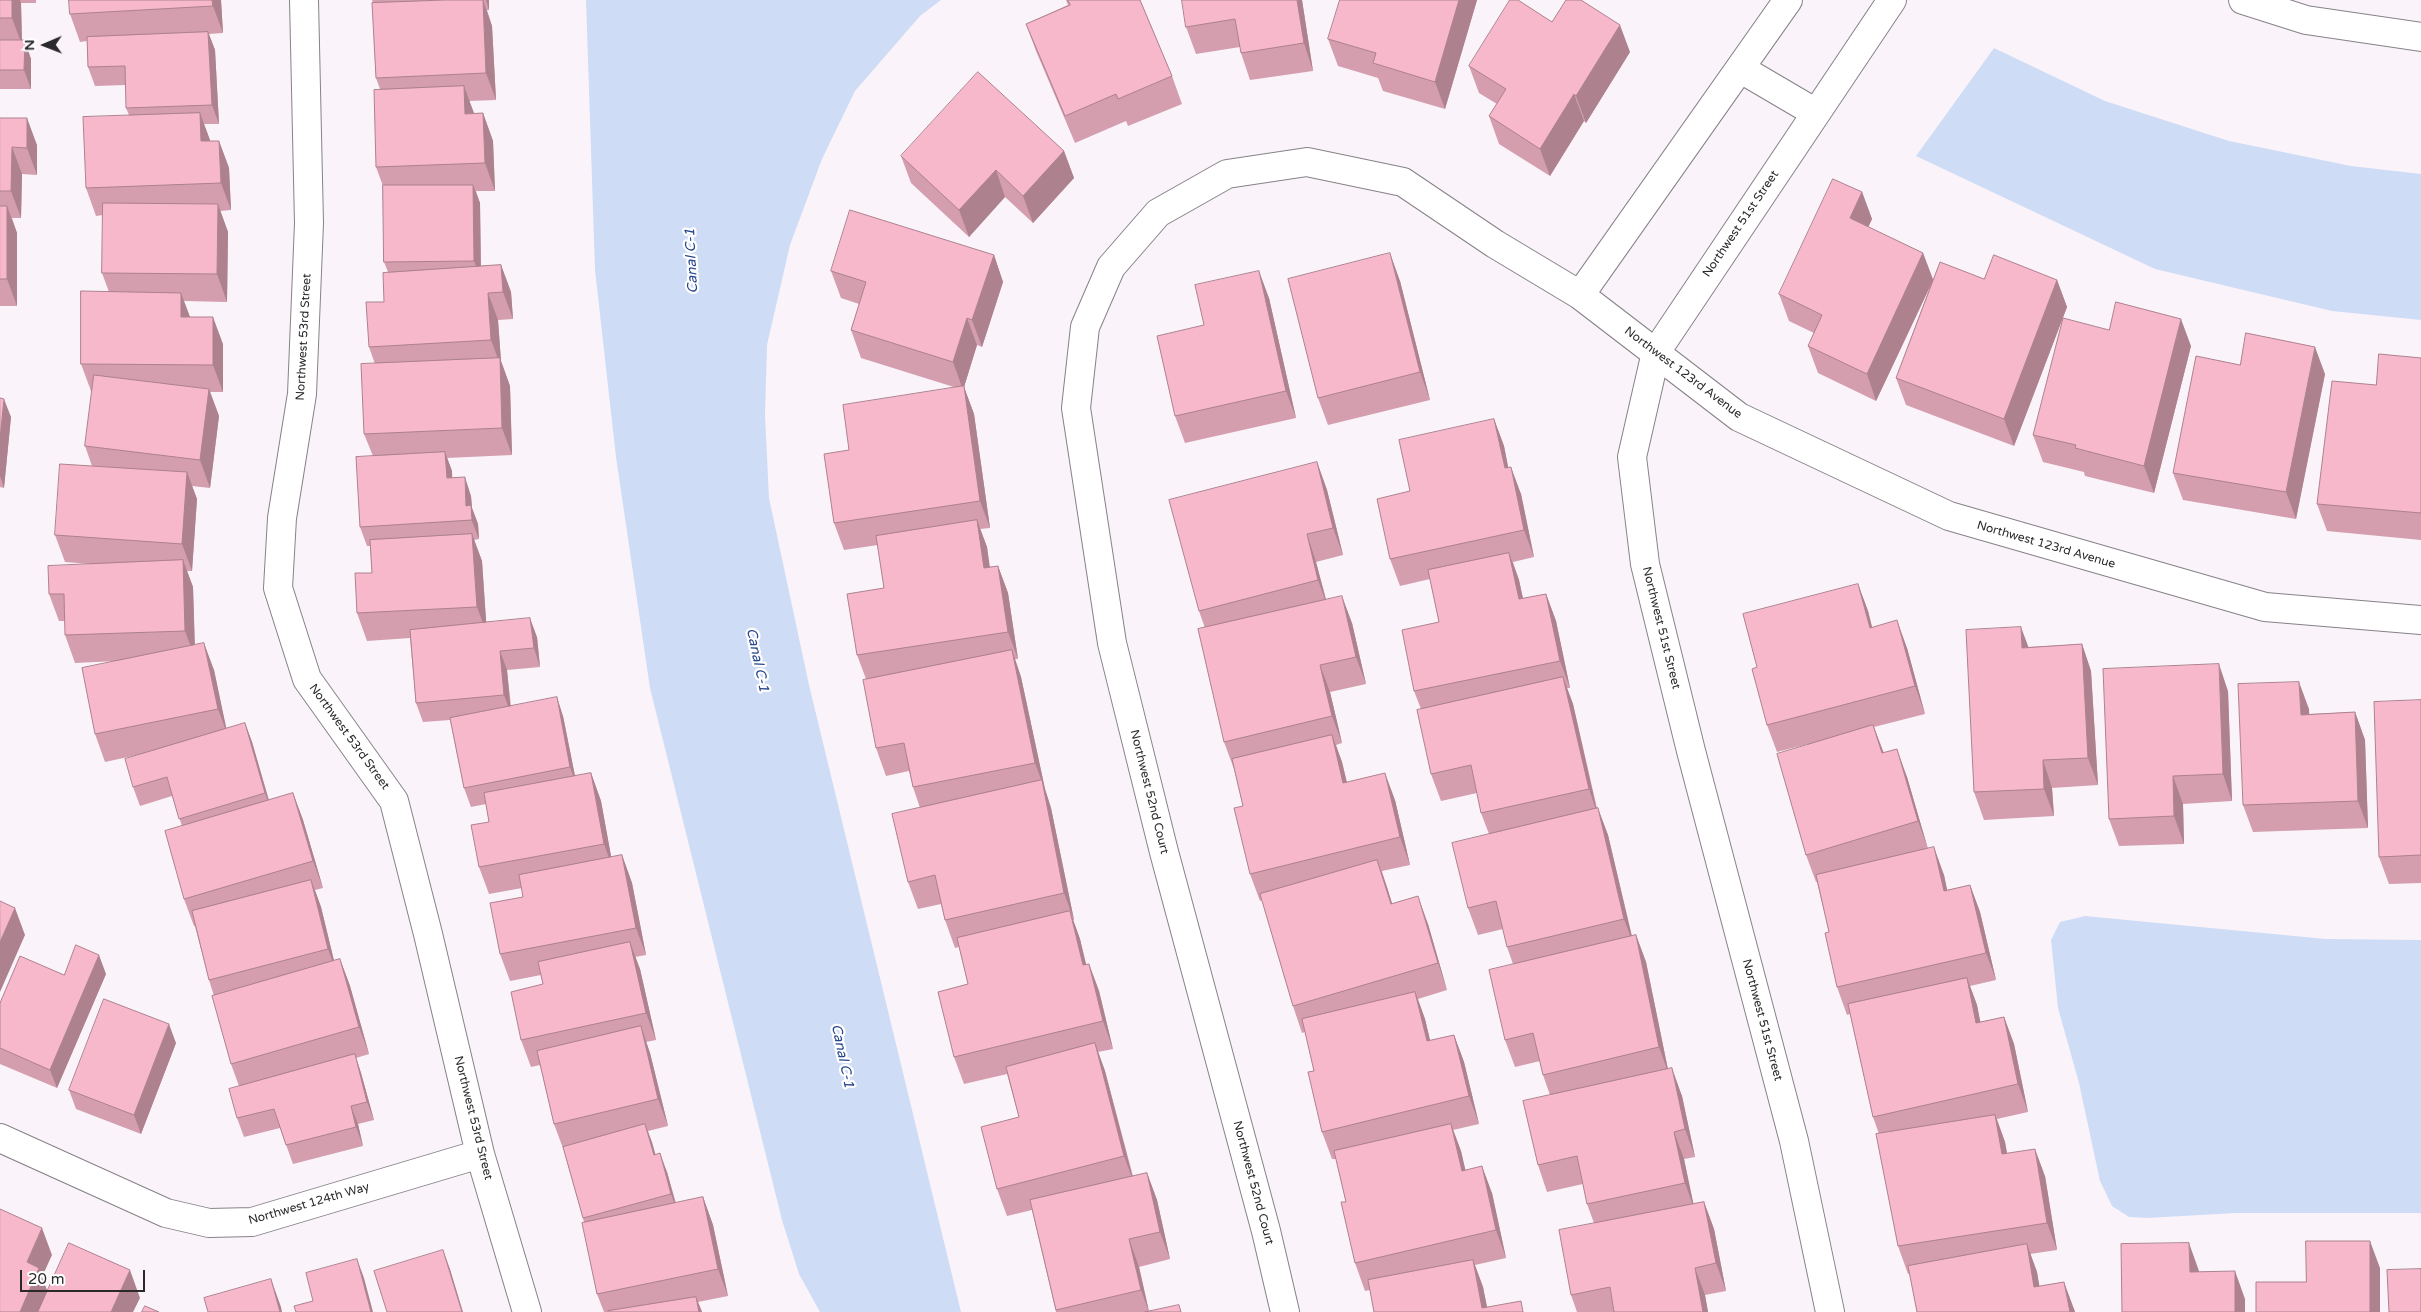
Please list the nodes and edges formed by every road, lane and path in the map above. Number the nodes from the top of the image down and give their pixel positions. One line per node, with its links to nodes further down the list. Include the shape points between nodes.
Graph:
1 (304, 0): 13 (street, Northwest 53rd Street, via 309,223 302,394 282,518 278,588 307,679 394,801)
2 (1788, 0): 6 (street)
3 (1892, 0): 7 (street, Northwest 51st Street)
4 (2243, 0): 5 (street, via 2306,20)
5 (2421, 37)
6 (1741, 69): 7 (street); 9 (street)
7 (1816, 112): 10 (street, Northwest 51st Street)
8 (1111, 268): 9 (street, Northwest 123rd Avenue, via 1158,213 1227,174 1307,162 1403,182 1495,244); 15 (street, Northwest 52nd Court, via 1085,327 1076,408 1112,643)
9 (1580, 295): 10 (street, Northwest 123rd Avenue)
10 (1656, 352): 11 (street, Northwest 123rd Avenue, via 1739,417 1948,516 2265,607); 16 (street, Northwest 51st Street, via 1632,457 1645,564 1794,1141)
11 (2421, 620)
12 (0, 1138): 13 (street, Northwest 124th Way, via 166,1213 209,1223 252,1222)
13 (480, 1154): 14 (street, Northwest 53rd Street)
14 (527, 1312)
15 (1285, 1312)
16 (1830, 1312)

